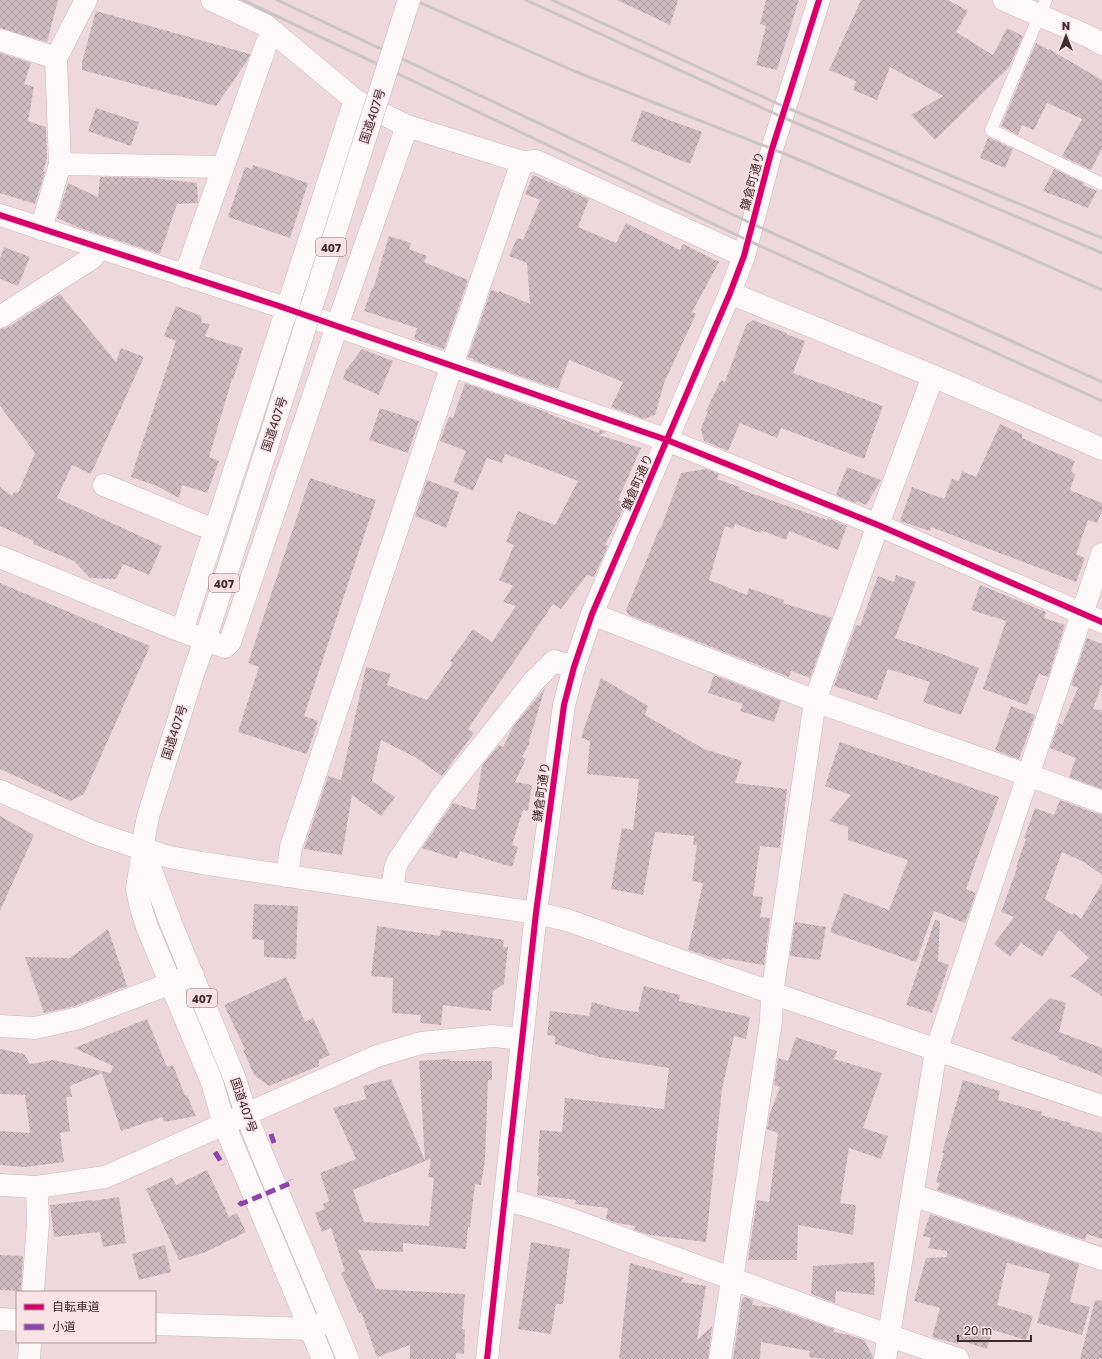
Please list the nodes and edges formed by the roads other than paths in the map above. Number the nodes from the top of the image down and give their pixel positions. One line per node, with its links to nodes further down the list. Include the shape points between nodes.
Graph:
1 (86, 0): 10 (main road)
2 (212, 0): 7 (main road, via 265,25)
3 (409, 0): 39 (main road, 国道407号 / 407, bridge)
4 (819, 0): 20 (main road, 鎌倉町通り, via 776,138)
5 (1004, 0): 6 (main road)
6 (1042, 8): 9 (main road); 16 (lane, via 991,130)
7 (274, 32): 11 (main road); 15 (main road, via 266,45)
8 (0, 40): 10 (main road)
9 (1102, 44)
10 (56, 58): 14 (main road)
11 (355, 100): 12 (main road); 23 (main road)
12 (407, 126): 13 (main road); 25 (main road)
13 (522, 162): 20 (main road, via 536,161); 26 (main road)
14 (60, 164): 15 (main road); 18 (main road)
15 (223, 167): 21 (main road)
16 (1102, 184)
17 (0, 215): 18 (main road)
18 (41, 229): 19 (main road)
19 (100, 248): 21 (main road); 24 (main road, via 92,258)
20 (744, 256): 22 (main road, 鎌倉町通り)
21 (185, 276): 23 (main road)
22 (730, 293): 27 (main road); 28 (main road, 鎌倉町通り)
23 (286, 309): 25 (main road); 32 (main road)
24 (0, 317)
25 (337, 326): 26 (main road); 39 (main road, via 230,642 225,647)
26 (452, 365): 28 (main road); 46 (main road, via 291,847)
27 (933, 376): 29 (main road); 31 (main road)
28 (667, 440): 31 (main road); 35 (main road, 鎌倉町通り)
29 (1102, 449)
30 (104, 485): 32 (main road)
31 (878, 525): 36 (main road); 41 (main road)
32 (214, 530): 38 (main road)
33 (1102, 554): 36 (main road)
34 (0, 557): 38 (main road)
35 (592, 614): 40 (main road, 鎌倉町通り); 41 (main road)
36 (1082, 614): 37 (main road); 42 (main road)
37 (1102, 622)
38 (182, 631): 39 (main road)
39 (205, 640): 45 (main road, 国道407号 / 407, via 160,777 144,831)
40 (574, 667): 47 (main road, via 554,662 534,681 443,795 415,835 398,861); 48 (main road, 鎌倉町通り, via 564,705)
41 (815, 701): 42 (main road); 51 (main road)
42 (1028, 775): 44 (main road); 54 (main road)
43 (0, 790): 45 (main road, via 96,833)
44 (1102, 802)
45 (143, 849): 46 (main road, via 202,863); 49 (main road, 国道407号 / 407); 50 (main road, 国道407号 / 407, via 137,889 139,899)
46 (287, 876): 47 (main road)
47 (392, 891): 48 (main road)
48 (536, 913): 51 (main road, via 567,920); 53 (main road, 鎌倉町通り)
49 (192, 974): 50 (main road); 56 (main road, 国道407号 / 407, via 235,1079)
50 (171, 983): 52 (main road, via 79,1018 35,1028); 57 (main road, 国道407号 / 407, via 212,1082)
51 (772, 994): 54 (main road); 63 (main road, via 771,1021)
52 (0, 1026)
53 (522, 1039): 56 (main road, via 493,1036 421,1043 377,1056); 61 (main road, 鎌倉町通り)
54 (936, 1051): 55 (main road); 60 (main road)
55 (1102, 1106)
56 (246, 1114): 57 (main road); 67 (main road, 国道407号 / 407)
57 (224, 1124): 59 (main road, via 105,1177); 69 (main road, 国道407号 / 407)
58 (0, 1185): 59 (main road)
59 (37, 1187): 64 (main road, via 38,1222)
60 (913, 1195): 62 (main road); 70 (main road)
61 (505, 1200): 63 (main road, via 541,1210); 75 (main road, 鎌倉町通り)
62 (1102, 1259)
63 (732, 1278): 70 (main road); 76 (main road)
64 (33, 1291)
65 (0, 1319): 66 (main road)
66 (16, 1320)
67 (331, 1320): 69 (main road); 74 (main road, 国道407号 / 407)
68 (156, 1324): 69 (main road)
69 (310, 1329): 73 (main road, 国道407号 / 407)
70 (889, 1336): 77 (main road); 78 (main road)
71 (30, 1343): 72 (main road)
72 (29, 1359)
73 (323, 1359)
74 (348, 1359)
75 (487, 1359)
76 (720, 1359)
77 (885, 1359)
78 (958, 1359)

